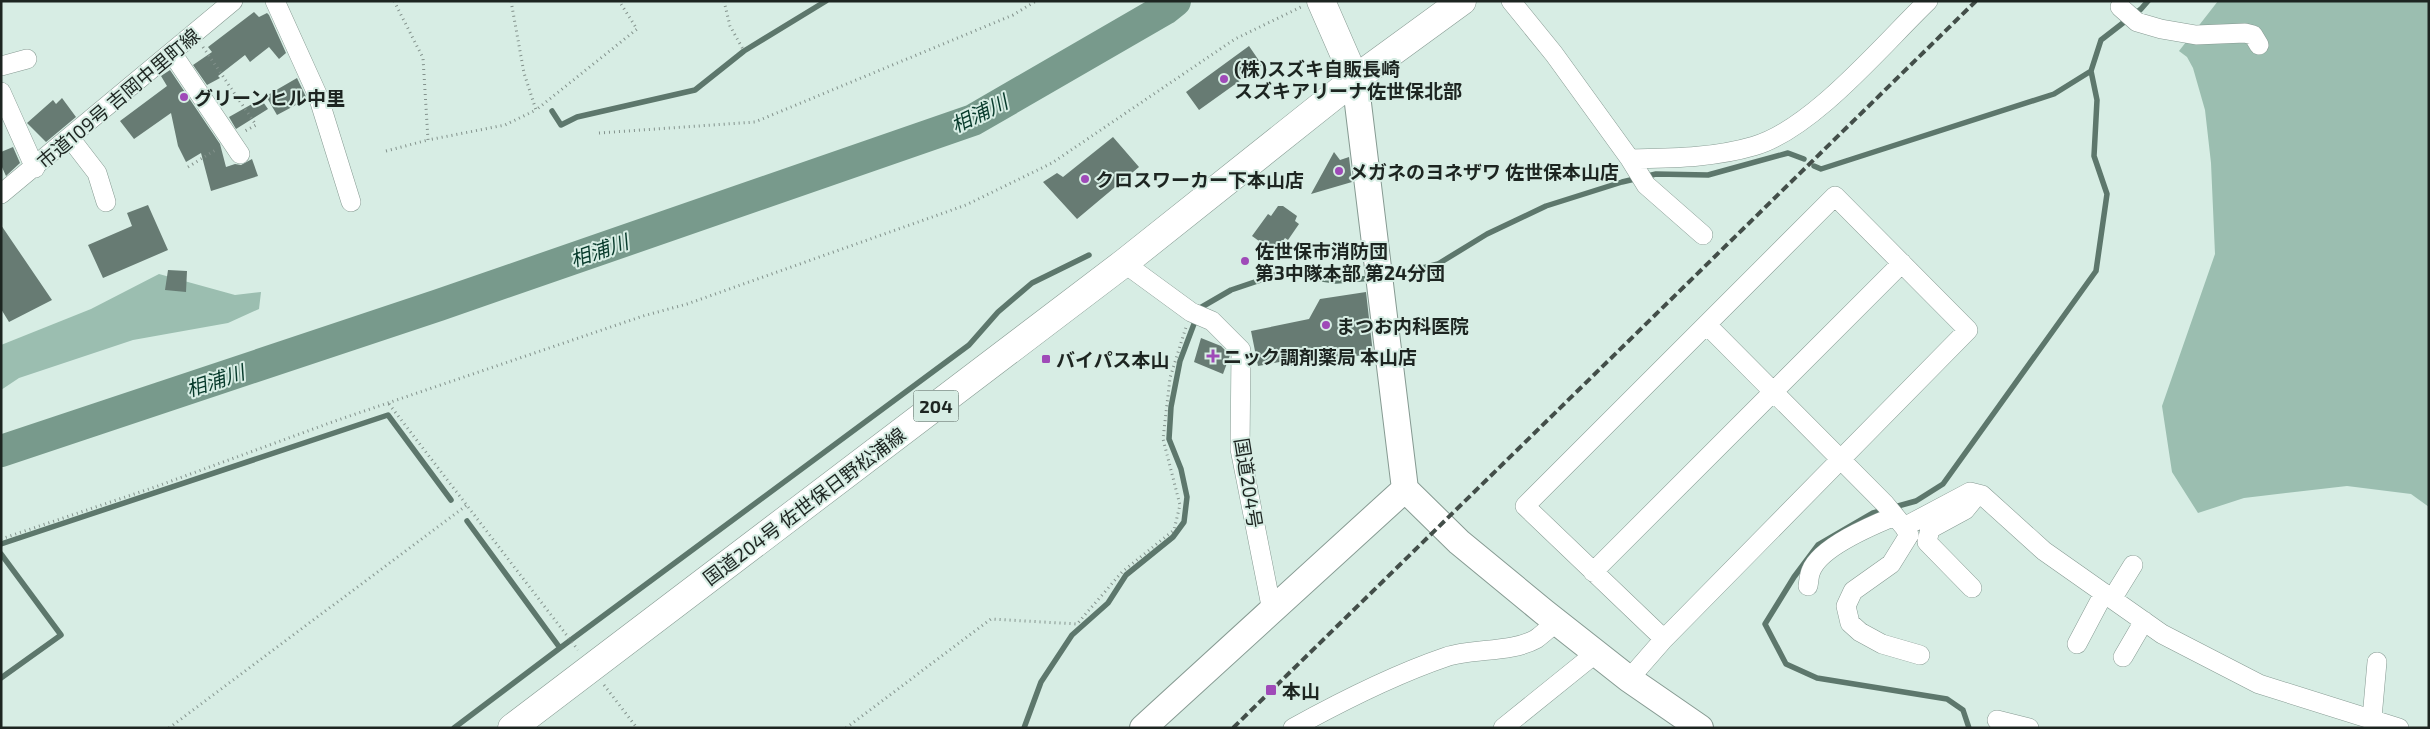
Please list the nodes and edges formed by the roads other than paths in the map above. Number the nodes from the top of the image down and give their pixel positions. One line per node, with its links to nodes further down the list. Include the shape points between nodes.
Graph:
1 (233, 1): 9 (street, 市道109号 吉岡中里町線)
2 (275, 1): 20 (street, via 318,96)
3 (1462, 1): 12 (main road, 204)
4 (1511, 1): 16 (street)
5 (1928, 1): 16 (street, via 1803,121 1756,146 1707,157)
6 (1313, 3): 12 (main road)
7 (2121, 5): 8 (street, via 2137,22 2161,29 2196,35 2245,33 2253,35)
8 (2259, 45)
9 (172, 53): 14 (street, 市道109号 吉岡中里町線); 15 (street)
10 (27, 59): 11 (street)
11 (1, 66)
12 (1356, 80): 22 (main road, 国道204号 佐世保日野松浦線 / 204); 27 (street)
13 (1, 92): 17 (street)
14 (70, 138): 17 (street, 市道109号 吉岡中里町線); 19 (street, via 97,173)
15 (235, 147)
16 (1630, 159): 21 (street, via 1646,185)
17 (35, 168): 18 (street, 市道109号 吉岡中里町線)
18 (1, 194)
19 (106, 202)
20 (351, 202)
21 (1703, 235)
22 (1124, 263): 35 (street, 国道204号, via 1191,312 1212,321 1241,350 1240,448); 47 (main road, 国道204号 佐世保日野松浦線 / 204, via 584,659)
23 (1902, 263): 24 (street, via 1834,196); 25 (street); 26 (street, via 1968,330)
24 (1707, 325): 25 (street); 31 (street, via 1525,506)
25 (1775, 392): 26 (street); 31 (street)
26 (1840, 458): 29 (street); 38 (street)
27 (1405, 489): 35 (street); 37 (street, via 1459,542)
28 (1978, 494): 29 (street, via 1970,492); 33 (street, via 1966,510 1930,530 1927,542); 34 (street, via 2044,551)
29 (1894, 515): 32 (street, via 1859,530 1831,549 1811,569); 41 (street, via 1909,535 1891,564 1852,592 1846,606 1850,623 1860,632 1882,644)
30 (2133, 564): 34 (street)
31 (1593, 572): 38 (street)
32 (1808, 586)
33 (1972, 588)
34 (2108, 596): 36 (street); 39 (street)
35 (1272, 611): 48 (street)
36 (2144, 621): 42 (street); 45 (street, via 2162,634 2259,684)
37 (1557, 622): 40 (street); 49 (street, via 1535,639 1508,647 1449,656 1414,669)
38 (1664, 639): 44 (street)
39 (2077, 644)
40 (1596, 653): 44 (street); 50 (street)
41 (1920, 655)
42 (2122, 657)
43 (2377, 662): 45 (street)
44 (1629, 679): 51 (street)
45 (2372, 718): 53 (street)
46 (1997, 720): 52 (street)
47 (512, 728)
48 (1143, 728)
49 (1293, 728)
50 (1503, 728)
51 (1700, 728)
52 (2029, 728)
53 (2399, 728)

